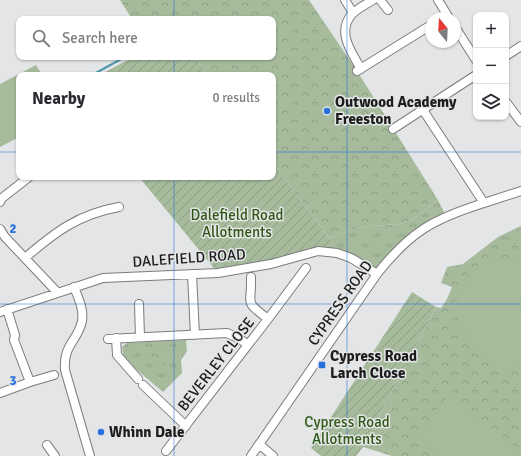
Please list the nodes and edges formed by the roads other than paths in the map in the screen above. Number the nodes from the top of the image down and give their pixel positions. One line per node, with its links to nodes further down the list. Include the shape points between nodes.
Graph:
1 (346, 0): 7 (street)
2 (373, 0): 7 (street)
3 (380, 0): 5 (street)
4 (438, 0): 6 (street)
5 (388, 10)
6 (444, 12)
7 (353, 13): 8 (street, via 347,24 346,42 359,70)
8 (425, 29)
9 (461, 36): 12 (street)
10 (521, 46): 11 (street)
11 (509, 54)
12 (473, 55)
13 (473, 77): 15 (street)
14 (509, 106): 16 (street)
15 (423, 110): 17 (street); 21 (street)
16 (521, 122)
17 (393, 129)
18 (25, 180): 20 (street)
19 (521, 192): 21 (street, CYPRESS ROAD)
20 (0, 202)
21 (484, 203): 27 (street, CYPRESS ROAD, via 446,216 417,232)
22 (119, 207): 24 (street, via 78,219 50,237)
23 (0, 229): 24 (street)
24 (25, 258): 30 (street)
25 (306, 268): 33 (street, BEVERLEY CLOSE)
26 (192, 274): 27 (street, DALEFIELD ROAD, via 259,267 318,251 351,258); 29 (street, DALEFIELD ROAD, via 103,278); 34 (street)
27 (377, 274): 43 (street, CYPRESS ROAD)
28 (251, 278): 33 (street, BEVERLEY CLOSE, via 249,301)
29 (74, 287): 30 (street, DALEFIELD ROAD); 47 (street, via 82,311 82,321 64,358 65,370)
30 (57, 292): 32 (street, DALEFIELD ROAD)
31 (136, 309): 35 (street)
32 (4, 310): 40 (street)
33 (268, 319): 38 (street, BEVERLEY CLOSE)
34 (196, 335): 35 (street); 38 (street, via 227,334 240,338)
35 (140, 337): 36 (street)
36 (116, 338): 37 (street); 42 (street, BEVERLEY CLOSE, via 117,355)
37 (108, 339)
38 (248, 345): 42 (street, BEVERLEY CLOSE)
39 (54, 375): 40 (street)
40 (30, 382): 41 (street)
41 (0, 393)
42 (186, 426): 45 (street, BEVERLEY CLOSE)
43 (259, 444): 48 (street, CYPRESS ROAD); 49 (street)
44 (47, 445): 46 (street)
45 (166, 451)
46 (56, 456)
47 (90, 456)
48 (251, 456)
49 (273, 456)

